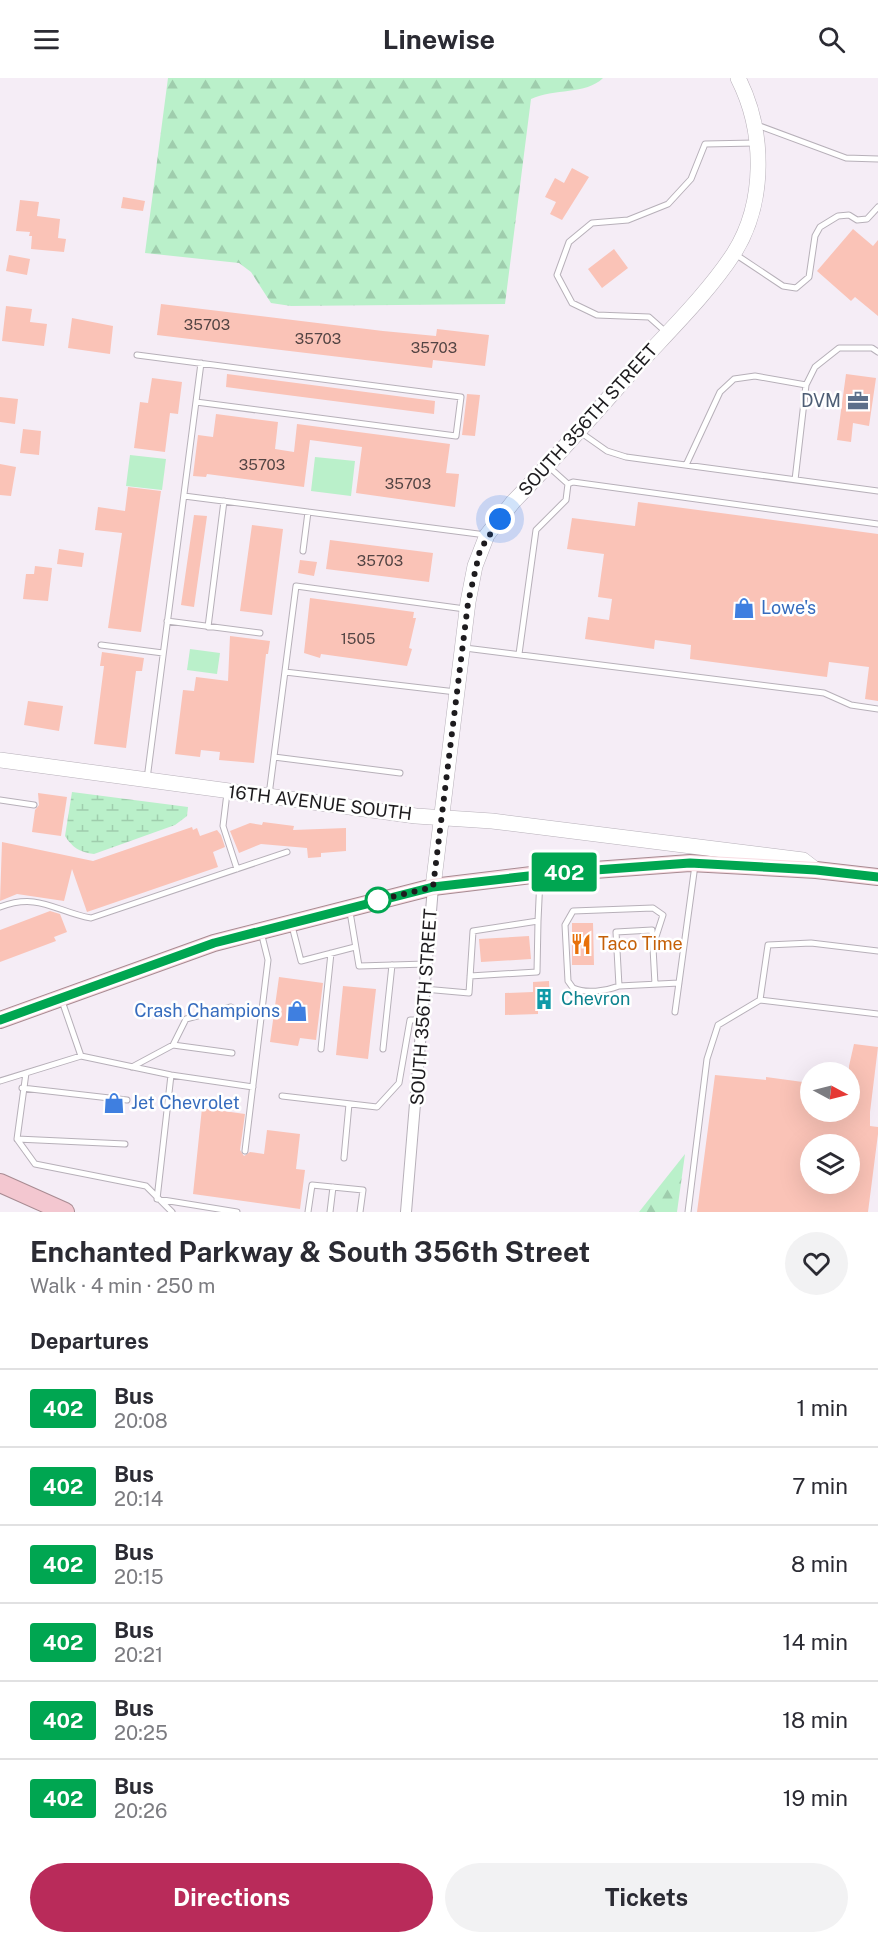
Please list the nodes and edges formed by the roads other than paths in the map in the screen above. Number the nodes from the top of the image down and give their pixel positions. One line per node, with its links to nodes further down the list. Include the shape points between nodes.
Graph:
1 (738, 78): 2 (main road, SOUTH 356TH STREET)
2 (754, 124): 3 (main road, SOUTH 356TH STREET); 4 (lane, via 846,158)
3 (757, 143): 6 (main road, SOUTH 356TH STREET, via 754,196); 7 (lane, via 705,144 691,179 668,204 628,220 592,223 569,242 557,275 572,303 597,315 649,317)
4 (878, 159)
5 (878, 207): 6 (lane, via 867,219 838,216 820,227 809,277 796,288 783,286)
6 (734, 253): 7 (main road, SOUTH 356TH STREET)
7 (667, 333): 13 (main road, SOUTH 356TH STREET)
8 (878, 352): 11 (lane, via 872,348 839,348 815,367)
9 (137, 355): 10 (lane)
10 (201, 363): 12 (lane); 12 (lane, via 461,397 460,407 456,436)
11 (806, 386): 14 (lane, via 755,376 734,379 720,392); 16 (lane)
12 (196, 402): 19 (lane)
13 (579, 431): 14 (lane, via 607,451); 15 (main road, SOUTH 356TH STREET)
14 (686, 465): 16 (lane)
15 (548, 466): 17 (lane); 23 (main road, SOUTH 356TH STREET)
16 (795, 480): 18 (lane)
17 (568, 484): 22 (lane); 32 (lane, via 566,500 536,530)
18 (878, 491)
19 (184, 496): 20 (lane); 26 (lane)
20 (224, 501): 21 (lane); 27 (lane)
21 (308, 512): 23 (lane); 24 (lane)
22 (878, 524)
23 (487, 535): 25 (main road, SOUTH 356TH STREET, via 475,566)
24 (303, 551)
25 (467, 609): 30 (main road, SOUTH 356TH STREET); 33 (lane, via 296,586)
26 (167, 621): 27 (lane); 31 (lane)
27 (208, 627): 28 (lane)
28 (260, 633)
29 (101, 645): 31 (lane)
30 (463, 647): 32 (lane); 34 (main road, SOUTH 356TH STREET)
31 (163, 654): 39 (lane)
32 (519, 654): 35 (lane, via 824,693 852,705)
33 (285, 672): 34 (lane); 36 (lane)
34 (457, 692): 44 (main road, SOUTH 356TH STREET)
35 (878, 709)
36 (274, 757): 38 (lane); 41 (lane)
37 (0, 760): 39 (main road, 16TH AVENUE SOUTH)
38 (400, 773)
39 (146, 781): 40 (main road, 16TH AVENUE SOUTH)
40 (228, 792): 41 (main road, 16TH AVENUE SOUTH); 47 (lane, via 224,826)
41 (269, 796): 44 (main road, 16TH AVENUE SOUTH)
42 (0, 800): 43 (lane)
43 (34, 805)
44 (441, 817): 48 (main road, 16TH AVENUE SOUTH, via 803,860); 51 (main road, SOUTH 356TH STREET)
45 (287, 852): 47 (lane)
46 (695, 864): 48 (main road); 49 (main road); 64 (lane)
47 (237, 869): 52 (lane, via 91,918 57,906 20,901)
48 (816, 870): 50 (main road)
49 (540, 874): 51 (main road); 54 (lane)
50 (878, 877)
51 (433, 887): 53 (main road); 61 (street, SOUTH 356TH STREET)
52 (0, 907)
53 (349, 907): 55 (main road); 58 (lane)
54 (538, 921): 63 (lane, via 473,931); 63 (lane, via 537,972)
55 (291, 922): 56 (main road); 60 (lane, via 302,961)
56 (261, 930): 68 (main road); 84 (lane, via 268,960)
57 (653, 946): 65 (lane); 66 (lane, via 652,930 616,932); 66 (lane, via 663,915 653,908 573,911 567,917 568,981 573,988 611,990)
58 (355, 947): 60 (lane); 62 (lane, via 358,966)
59 (878, 951): 69 (lane, via 811,943 768,945)
60 (331, 953): 77 (lane)
61 (427, 964): 62 (lane); 67 (street, SOUTH 356TH STREET)
62 (392, 965): 76 (lane)
63 (470, 976): 67 (lane, via 469,993)
64 (679, 983): 65 (lane); 71 (lane)
65 (655, 984): 66 (lane)
66 (619, 986)
67 (424, 989): 74 (street, SOUTH 356TH STREET)
68 (60, 998): 73 (main road); 79 (lane)
69 (760, 1000): 72 (lane); 103 (lane, via 718,1024 707,1059)
70 (231, 1007): 75 (lane, via 186,1019)
71 (675, 1012)
72 (878, 1014)
73 (0, 1020)
74 (423, 1020): 88 (lane, via 410,1020 399,1083 377,1107); 102 (street, SOUTH 356TH STREET)
75 (173, 1045): 78 (lane); 80 (lane)
76 (383, 1048)
77 (321, 1049)
78 (232, 1053)
79 (81, 1056): 80 (lane); 81 (lane)
80 (132, 1067): 82 (lane)
81 (26, 1073): 83 (lane); 85 (lane)
82 (171, 1075): 84 (lane); 95 (lane)
83 (0, 1081)
84 (253, 1086): 91 (lane)
85 (22, 1088): 87 (lane); 89 (lane)
86 (282, 1096): 88 (lane)
87 (127, 1100)
88 (349, 1104): 92 (lane)
89 (17, 1139): 90 (lane); 95 (lane, via 35,1164 146,1186)
90 (124, 1144)
91 (246, 1151)
92 (344, 1158)
93 (0, 1183): 96 (highway)
94 (333, 1187): 99 (lane, via 312,1185); 100 (lane); 101 (lane, via 363,1190)
95 (158, 1199): 97 (lane); 98 (lane)
96 (65, 1212)
97 (172, 1212)
98 (237, 1212)
99 (308, 1212)
100 (330, 1212)
101 (360, 1212)
102 (406, 1212)
103 (688, 1212)

